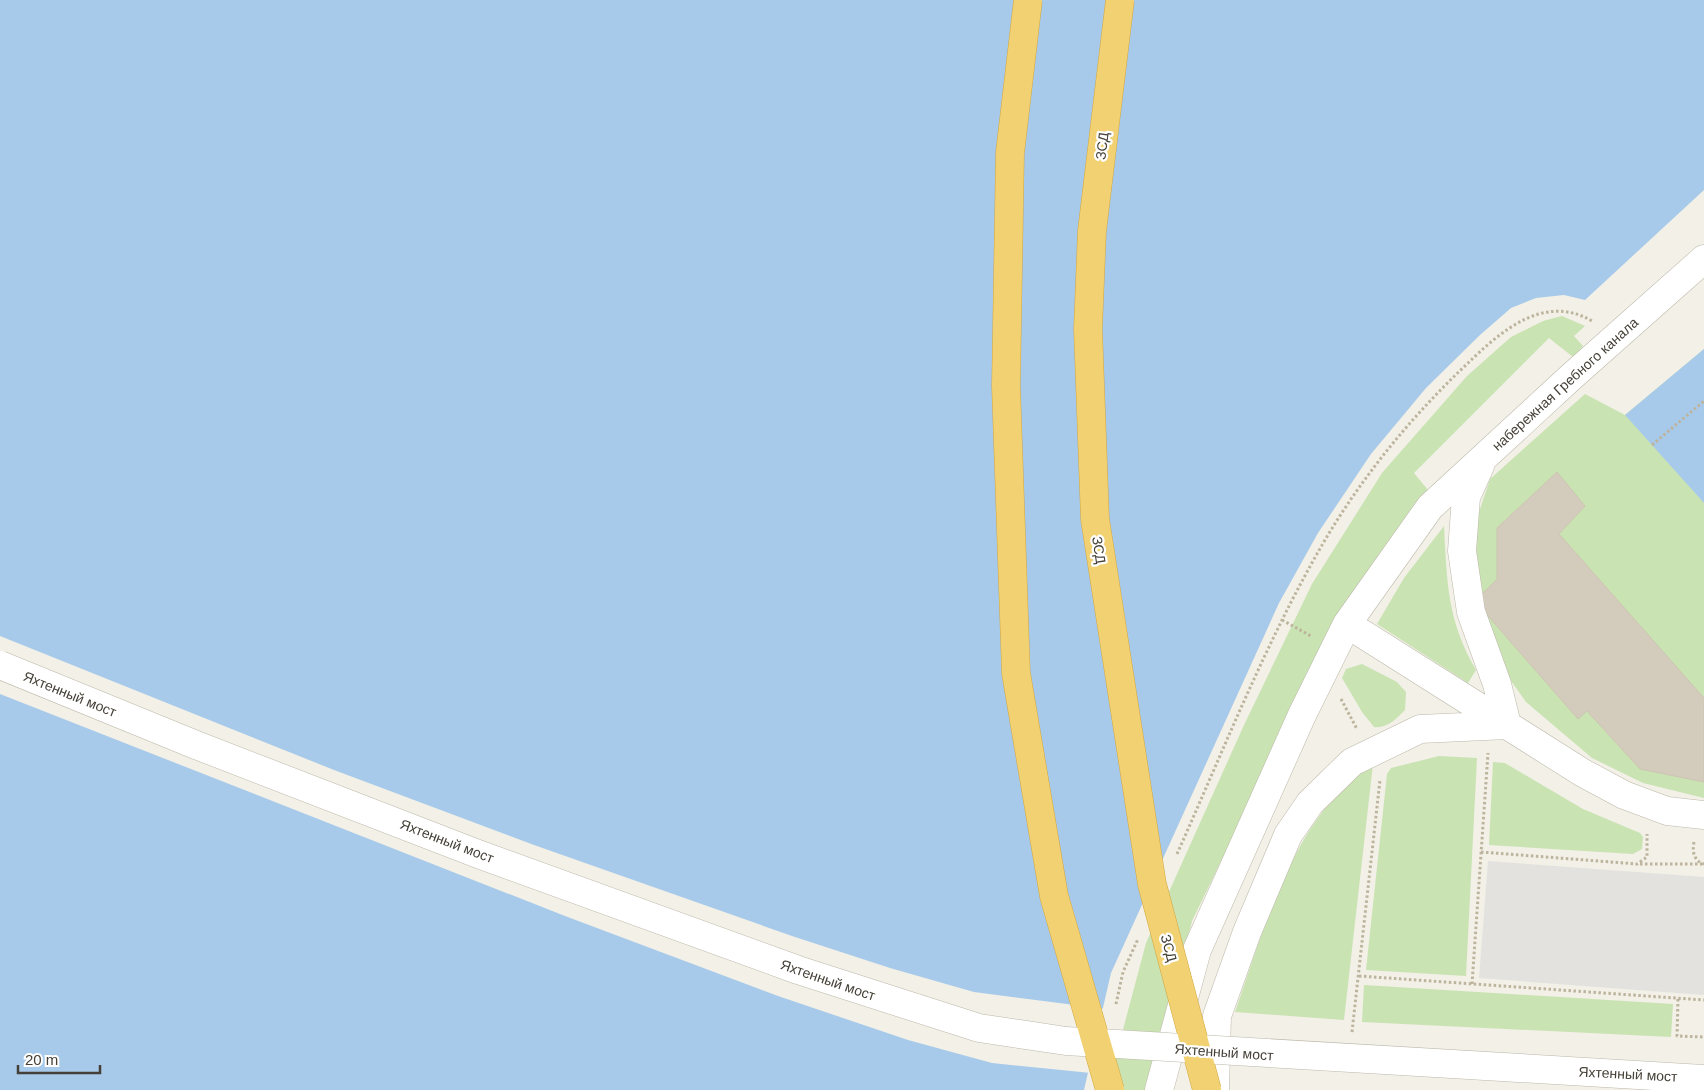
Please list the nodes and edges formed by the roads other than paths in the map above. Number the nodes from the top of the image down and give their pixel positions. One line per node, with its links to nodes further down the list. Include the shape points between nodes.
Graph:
1 (1028, 0): 10 (highway, bridge, via 1010,153 1006,386 1016,673 1054,896)
2 (1120, 0): 12 (highway, ЗСД, bridge, via 1092,231 1088,329 1094,519 1152,884)
3 (1704, 259): 4 (street, набережная Гребного канала)
4 (1484, 457): 5 (street, via 1430,507); 7 (street, набережная Гребного канала, via 1466,497 1462,551 1471,612 1497,684)
5 (1347, 624): 7 (street); 11 (street, via 1302,715 1197,950)
6 (0, 665): 9 (street, Яхтенный мост, bridge, via 478,854 798,970 979,1028 1066,1042)
7 (1507, 725): 8 (street, via 1575,769 1624,795); 13 (street, via 1420,729 1352,762 1310,803 1288,835 1247,932 1217,1016)
8 (1700, 827)
9 (1704, 1079)
10 (1110, 1090)
11 (1159, 1090)
12 (1207, 1090)
13 (1215, 1090)

